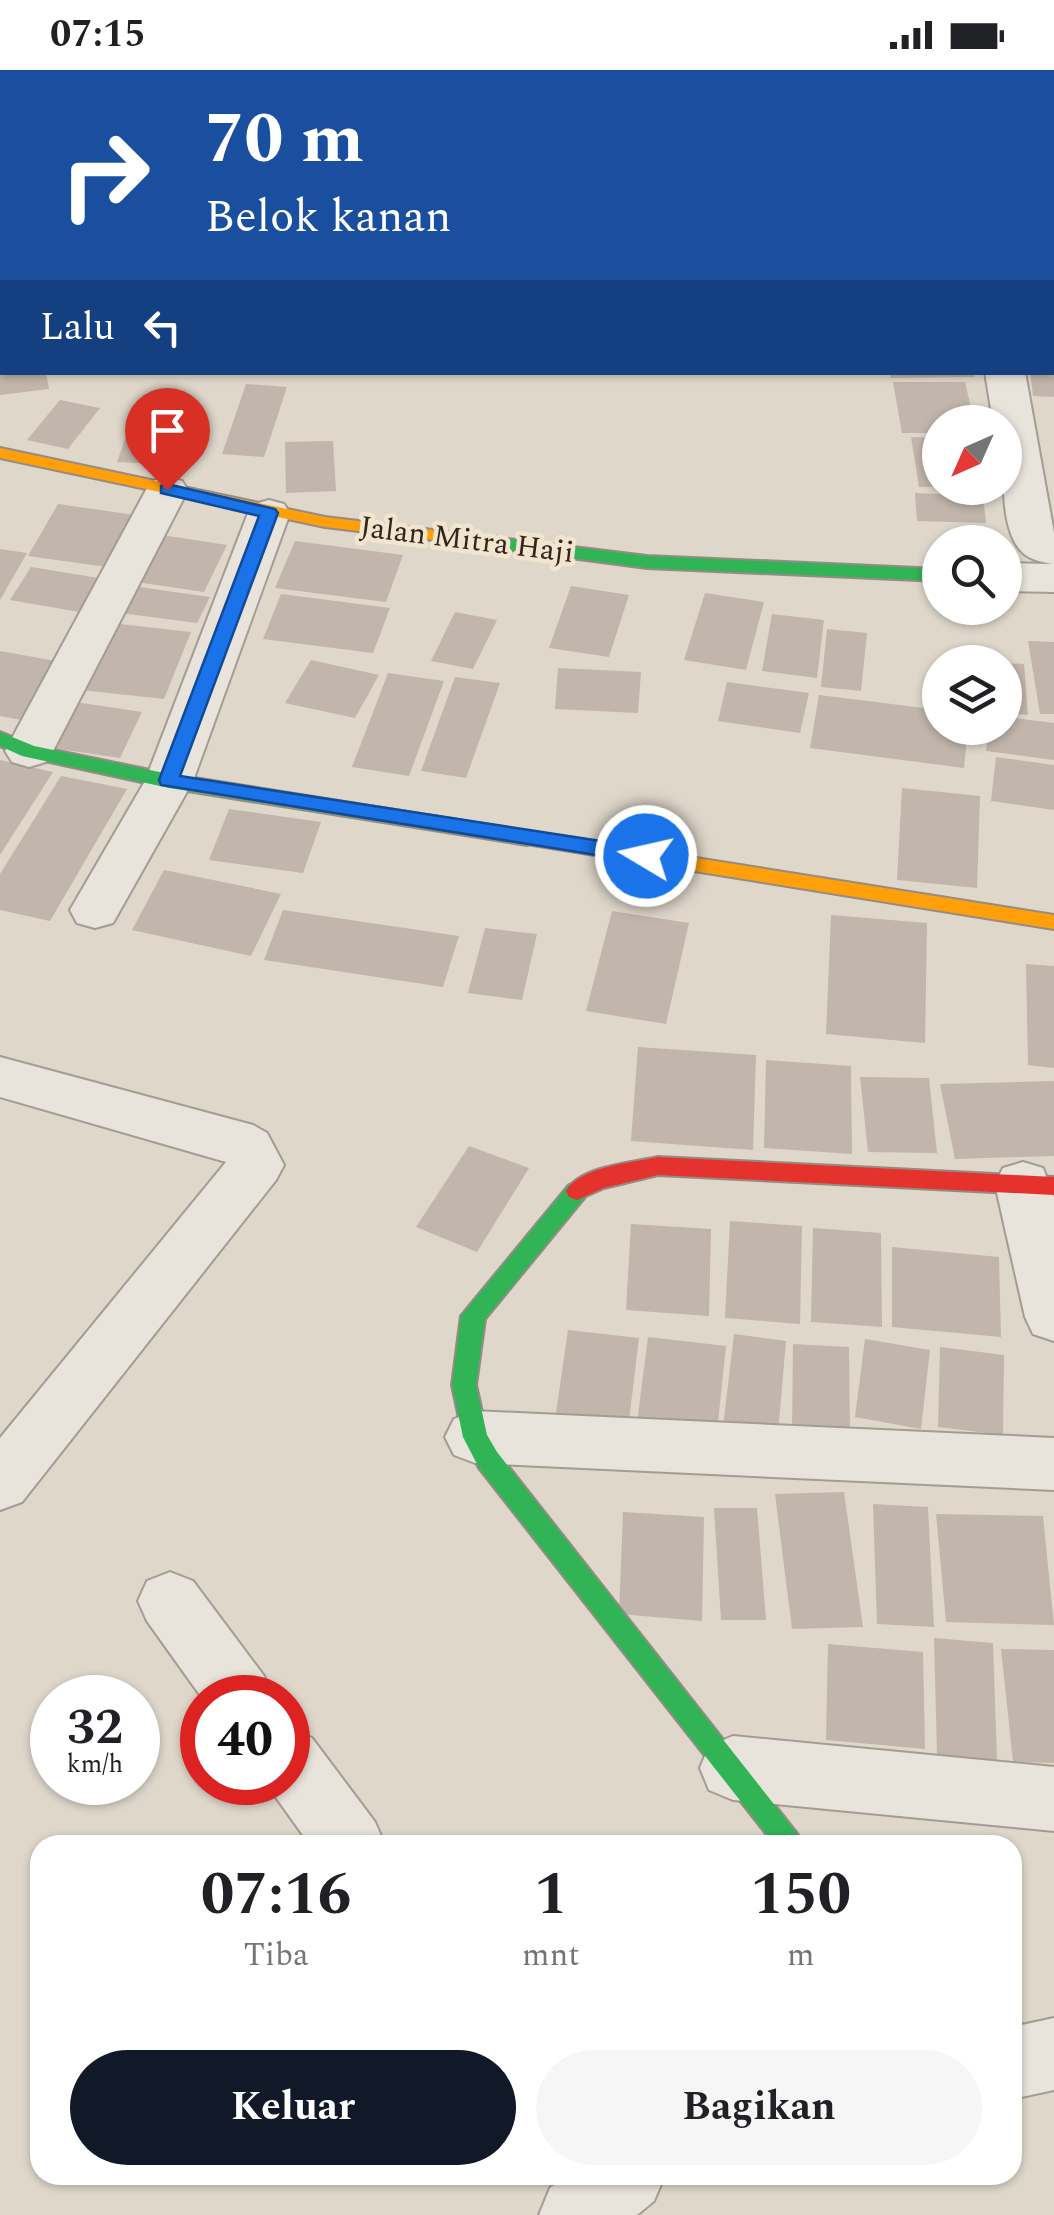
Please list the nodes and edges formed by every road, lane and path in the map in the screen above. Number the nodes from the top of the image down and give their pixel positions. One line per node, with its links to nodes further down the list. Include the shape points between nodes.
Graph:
1 (1008, 390): 2 (street); 6 (street, via 1033,537)
2 (1054, 410)
3 (0, 453): 4 (street, Jalan Mitra Haji)
4 (167, 490): 5 (street, Jalan Mitra Haji); 10 (street)
5 (269, 513): 7 (street, Jalan Mitra Haji, via 647,562); 11 (street)
6 (1054, 550)
7 (922, 573)
8 (1022, 577): 9 (street)
9 (1054, 578)
10 (15, 744): 11 (street)
11 (168, 780): 12 (street); 13 (street)
12 (95, 910)
13 (1054, 922)
14 (0, 1077): 19 (street, via 234,1140 248,1148 256,1165)
15 (1038, 1185): 16 (street); 17 (street, via 658,1166 599,1180 573,1193 473,1316 464,1384)
16 (1054, 1317)
17 (475, 1438): 18 (street); 22 (street)
18 (1054, 1464)
19 (0, 1483)
20 (170, 1601): 21 (street)
21 (225, 1675)
22 (732, 1768): 24 (street); 26 (street)
23 (310, 1790): 25 (street)
24 (1054, 1799)
25 (344, 1835)
26 (784, 1835)
27 (1054, 2054): 28 (street)
28 (1022, 2061)

